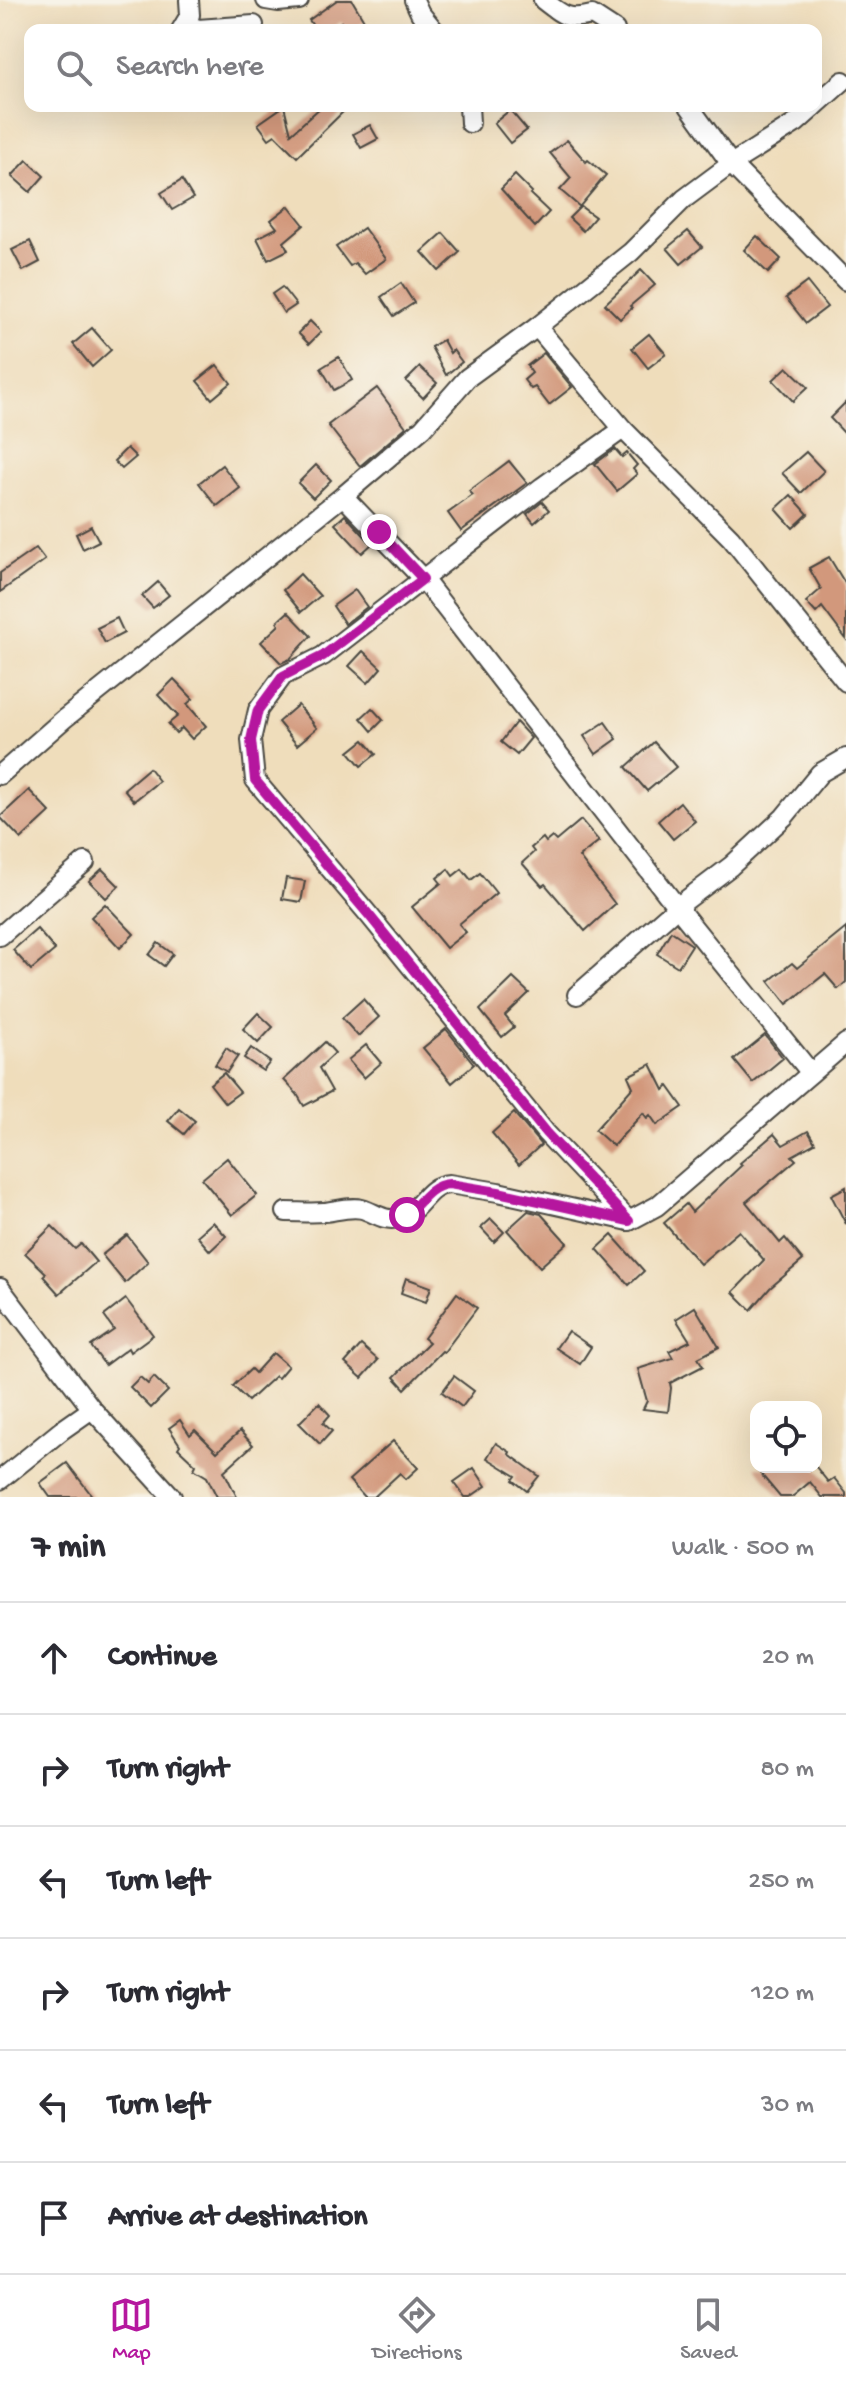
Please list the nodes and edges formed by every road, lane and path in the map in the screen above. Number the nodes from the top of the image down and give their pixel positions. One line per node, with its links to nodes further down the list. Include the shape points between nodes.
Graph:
1 (189, 0): 6 (street)
2 (266, 0): 3 (street)
3 (299, 0)
4 (414, 0): 7 (street)
5 (543, 0): 8 (street, via 575,20 592,15)
6 (185, 24)
7 (430, 24)
8 (606, 24)
9 (843, 81): 10 (street)
10 (822, 100)
11 (693, 112): 13 (street)
12 (809, 112): 13 (street)
13 (731, 164): 14 (street); 15 (street)
14 (846, 281)
15 (537, 327): 16 (street); 17 (street, via 467,378 423,428)
16 (623, 429): 18 (street); 19 (street, via 731,538)
17 (343, 496): 18 (street); 21 (street)
18 (423, 579): 23 (street); 29 (street, via 323,656 283,676 258,710 251,740 255,780 546,1133)
19 (846, 682)
20 (846, 758): 23 (street, via 820,773 784,817)
21 (0, 775)
22 (85, 862): 24 (street)
23 (677, 907): 25 (street); 27 (street)
24 (0, 936)
25 (577, 995)
26 (846, 1043): 27 (street)
27 (811, 1073): 29 (street, via 657,1206)
28 (286, 1212): 29 (street, via 360,1208 400,1218 431,1190 449,1184)
29 (629, 1221)
30 (0, 1288): 31 (street)
31 (92, 1409): 32 (street); 33 (street)
32 (0, 1480)
33 (172, 1497)

